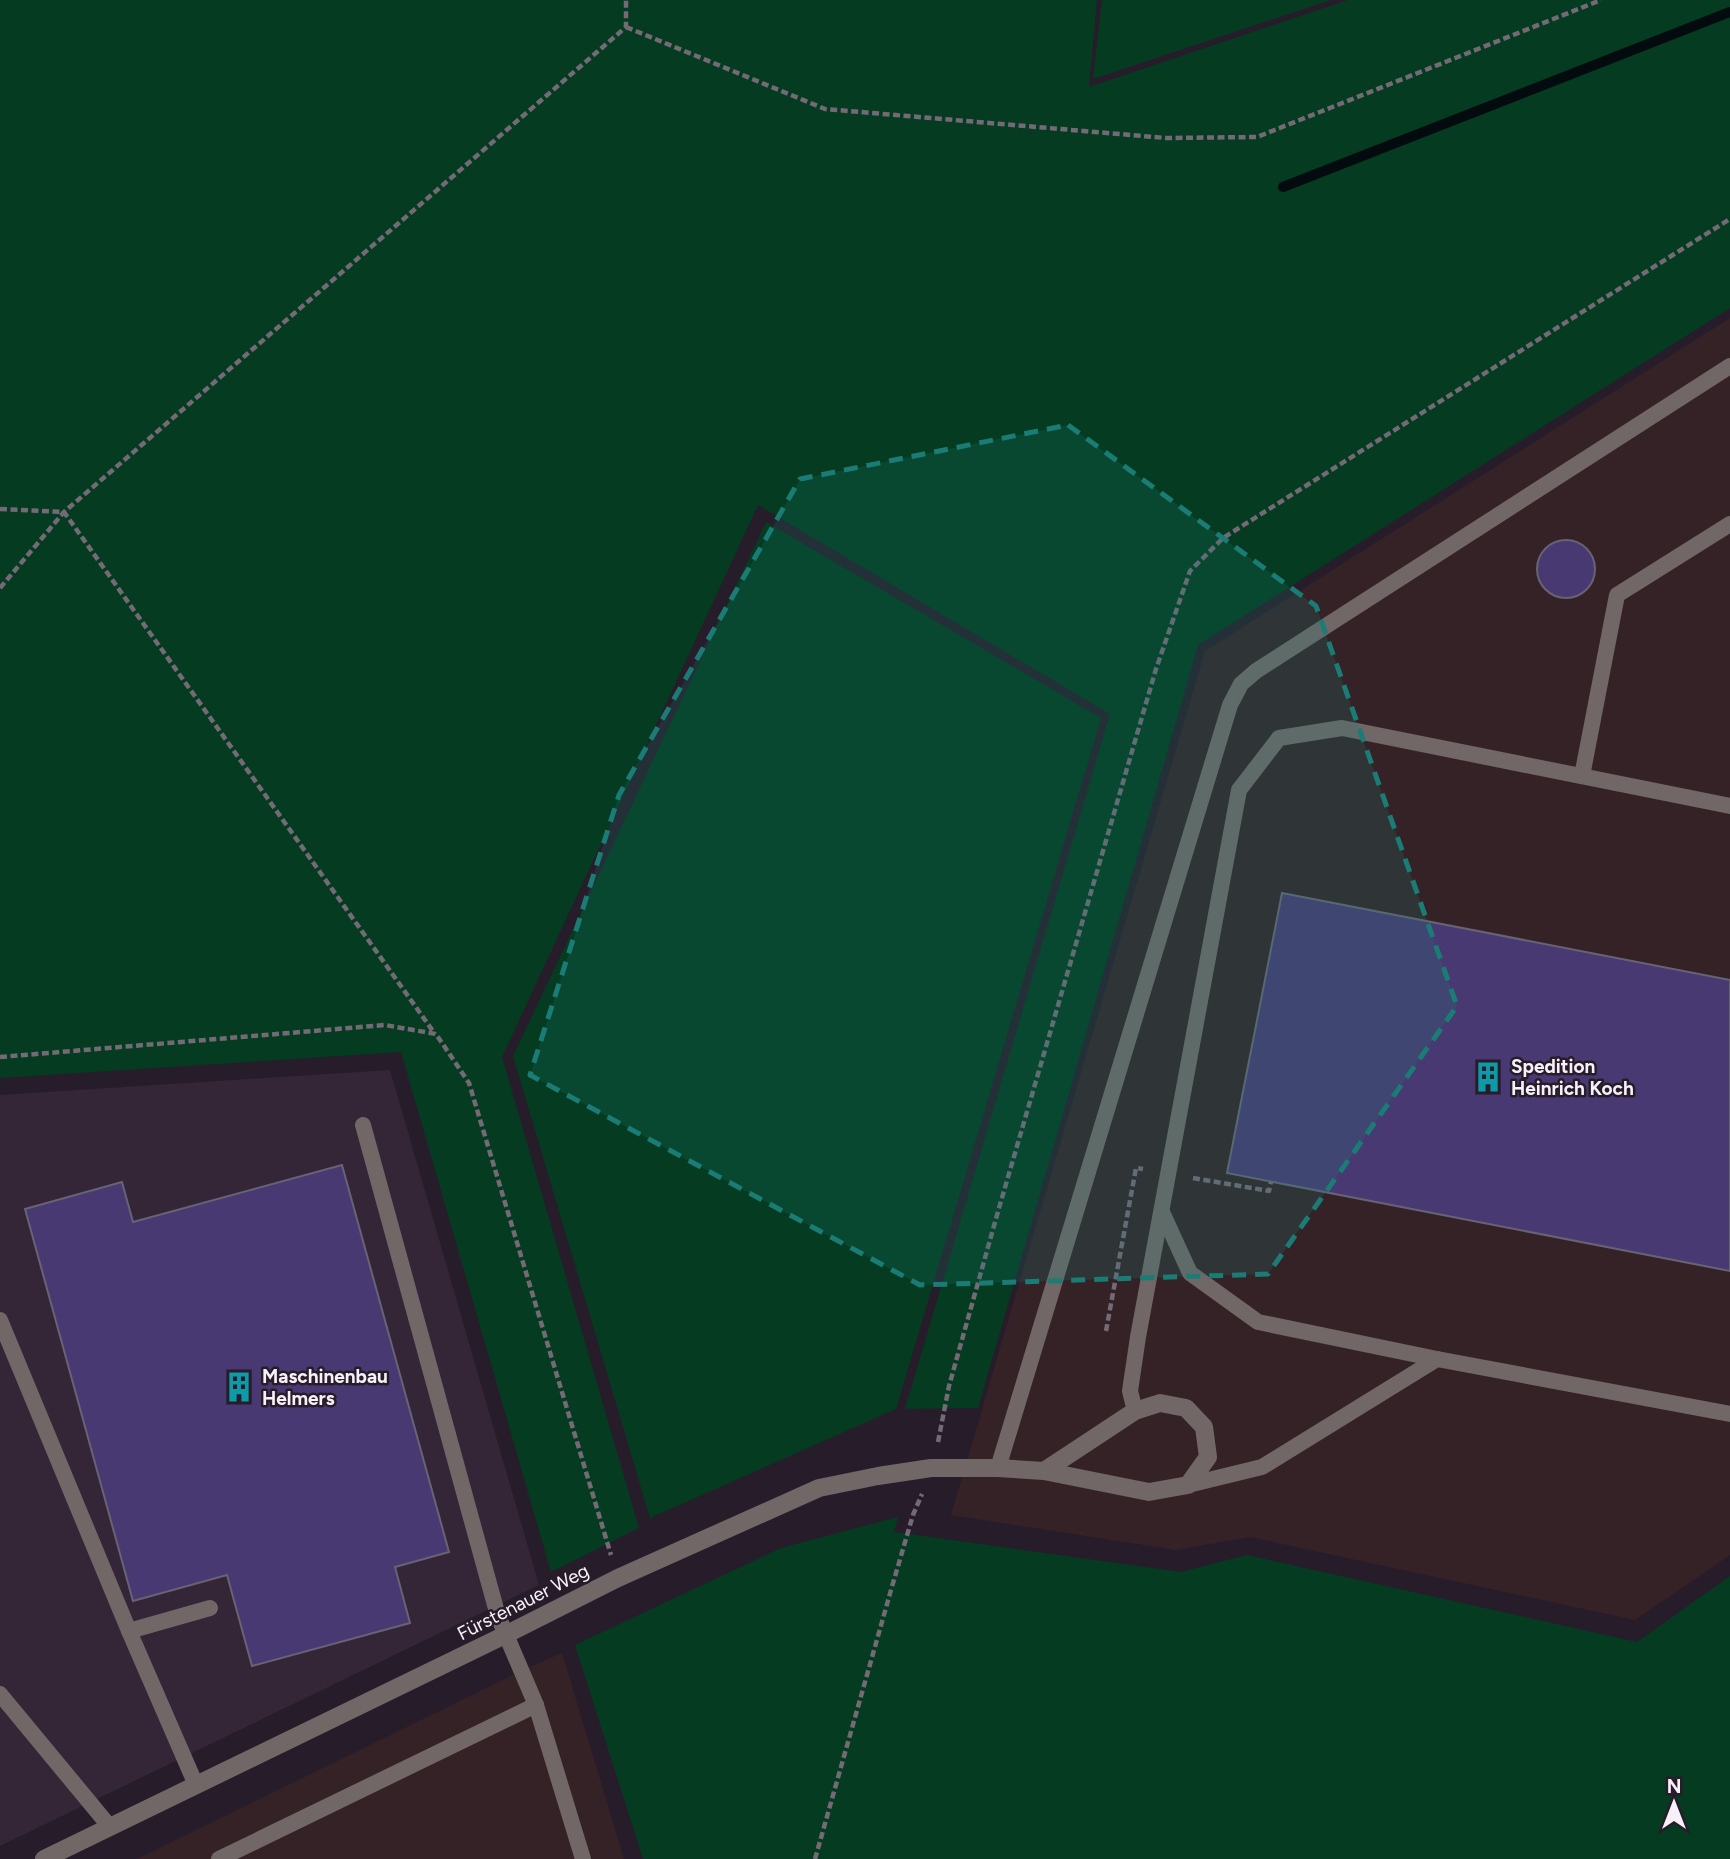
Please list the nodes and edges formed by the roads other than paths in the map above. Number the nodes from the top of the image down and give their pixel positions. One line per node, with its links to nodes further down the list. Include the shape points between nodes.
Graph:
1 (1730, 366): 11 (lane, via 1241,684 1230,705)
2 (1730, 524): 3 (lane, via 1617,595)
3 (1582, 776): 4 (lane); 6 (lane, via 1342,728 1279,738 1239,790)
4 (1730, 806)
5 (363, 1125): 16 (lane)
6 (1162, 1212): 8 (lane, via 1190,1273 1258,1322); 9 (lane, via 1130,1391)
7 (0, 1320): 15 (lane)
8 (1437, 1359): 10 (lane); 13 (lane, via 1262,1467)
9 (1135, 1411): 12 (street); 13 (street, via 1160,1403 1186,1408 1204,1427 1208,1457)
10 (1730, 1414)
11 (998, 1468): 12 (street, Fürstenauer Weg); 16 (street, Fürstenauer Weg, via 931,1468 819,1488 618,1578)
12 (1044, 1471): 13 (street, Fürstenauer Weg, via 1149,1492)
13 (1188, 1485)
14 (210, 1608): 15 (lane)
15 (129, 1631): 19 (lane)
16 (505, 1635): 18 (lane); 19 (street, Fürstenauer Weg)
17 (0, 1694): 20 (lane)
18 (536, 1704): 22 (lane); 23 (lane)
19 (196, 1785): 20 (street, Fürstenauer Weg)
20 (110, 1827): 21 (street, Fürstenauer Weg)
21 (44, 1859)
22 (219, 1859)
23 (583, 1859)

